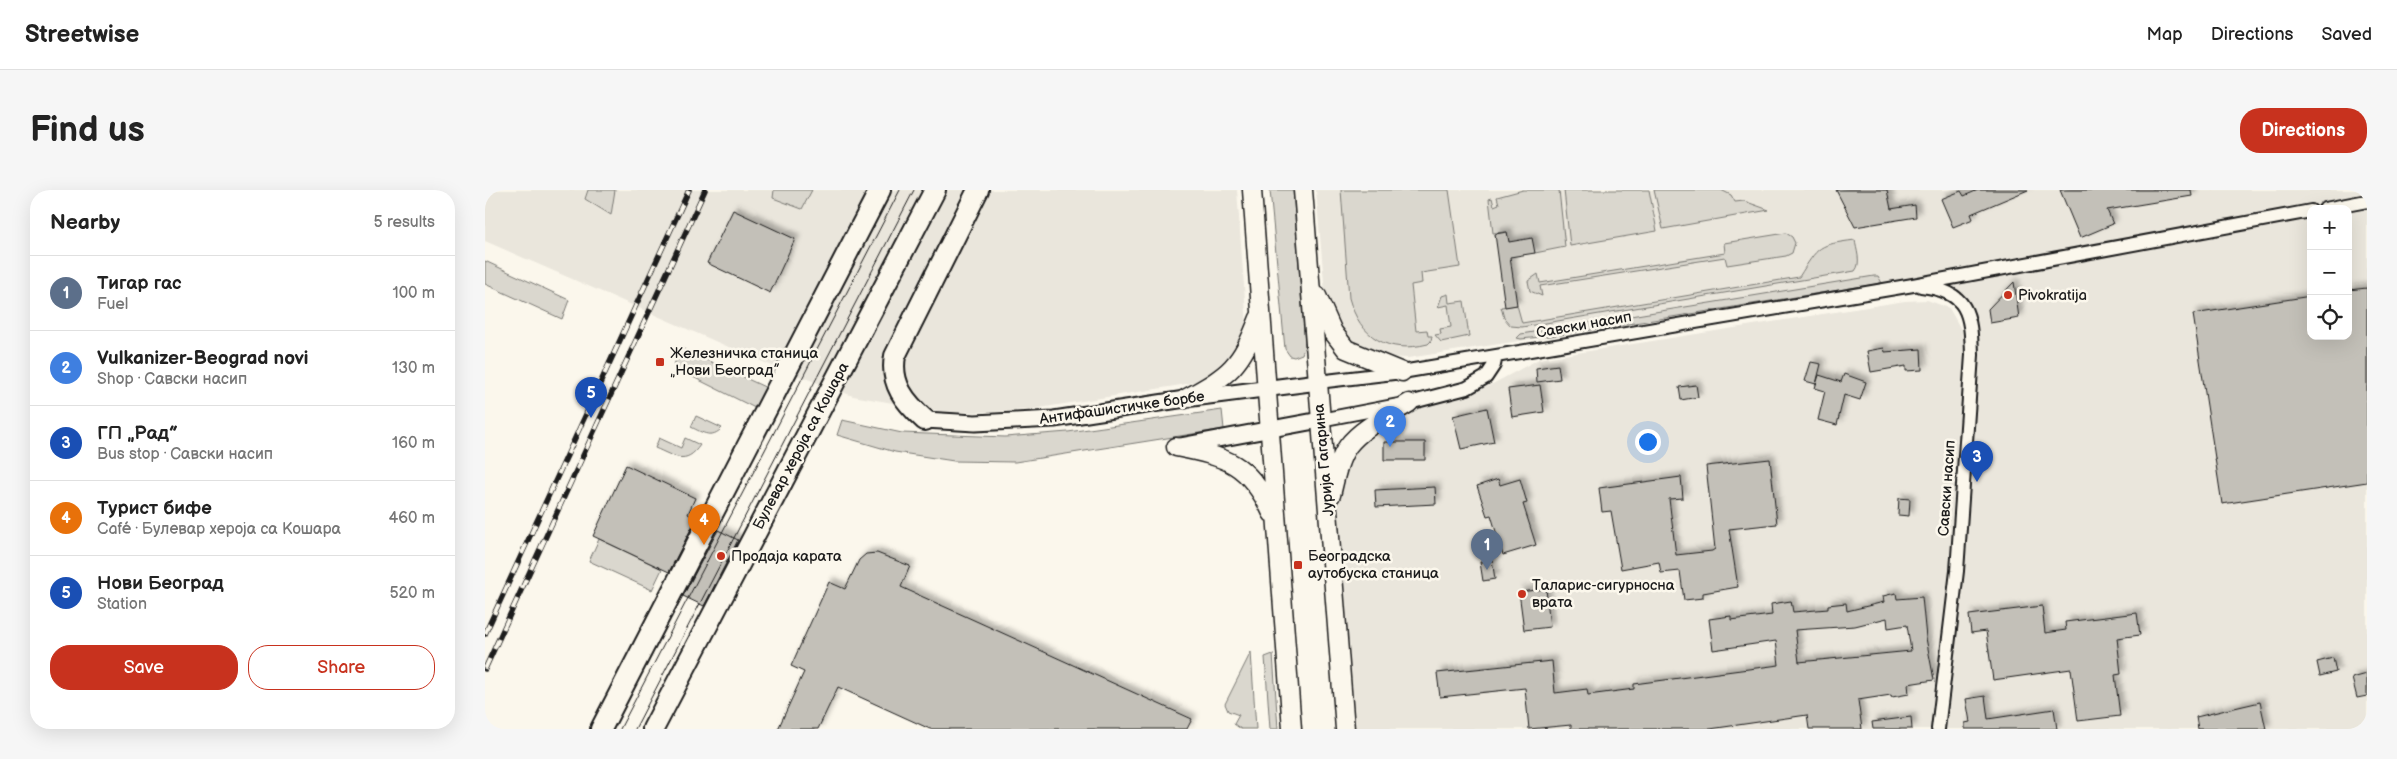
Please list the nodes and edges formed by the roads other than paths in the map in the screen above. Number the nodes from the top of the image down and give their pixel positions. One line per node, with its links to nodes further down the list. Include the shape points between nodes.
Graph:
1 (880, 190): 24 (main road)
2 (935, 190): 25 (main road, Булевар хероја са Кошара)
3 (978, 190): 18 (main road, via 899,345 893,368 898,390)
4 (1252, 190): 11 (main road)
5 (1303, 190): 9 (main road, Јурија Гагарина)
6 (2367, 201): 7 (street)
7 (2346, 205)
8 (2307, 212): 10 (street, Савски насип)
9 (1311, 279): 13 (main road, via 1333,332 1346,349); 14 (main road, Јурија Гагарина)
10 (1913, 285): 12 (street, Савски насип); 28 (street, Савски насип, via 1948,293 1958,300 1971,321 1972,355 1957,571)
11 (1261, 313): 15 (main road); 16 (main road, via 1246,351 1233,368)
12 (1496, 356): 13 (street, Савски насип); 17 (street, via 1490,372 1476,385)
13 (1402, 372): 14 (street, Савски насип)
14 (1318, 382): 15 (street, Антифашистичке борбе); 19 (main road, Јурија Гагарина)
15 (1267, 388): 16 (street, Антифашистичке борбе); 20 (main road)
16 (1185, 398): 18 (street, Антифашистичке борбе, via 1070,418 1001,423)
17 (1409, 403): 19 (street); 22 (main road, via 1372,426 1348,446)
18 (925, 420)
19 (1320, 420): 20 (street); 22 (main road, Јурија Гагарина)
20 (1269, 430): 21 (street); 23 (main road)
21 (1176, 447): 23 (main road, via 1212,454 1247,473)
22 (1328, 507): 27 (main road, Јурија Гагарина)
23 (1277, 522): 26 (main road)
24 (601, 729)
25 (653, 729)
26 (1292, 729)
27 (1345, 729)
28 (1938, 729)

